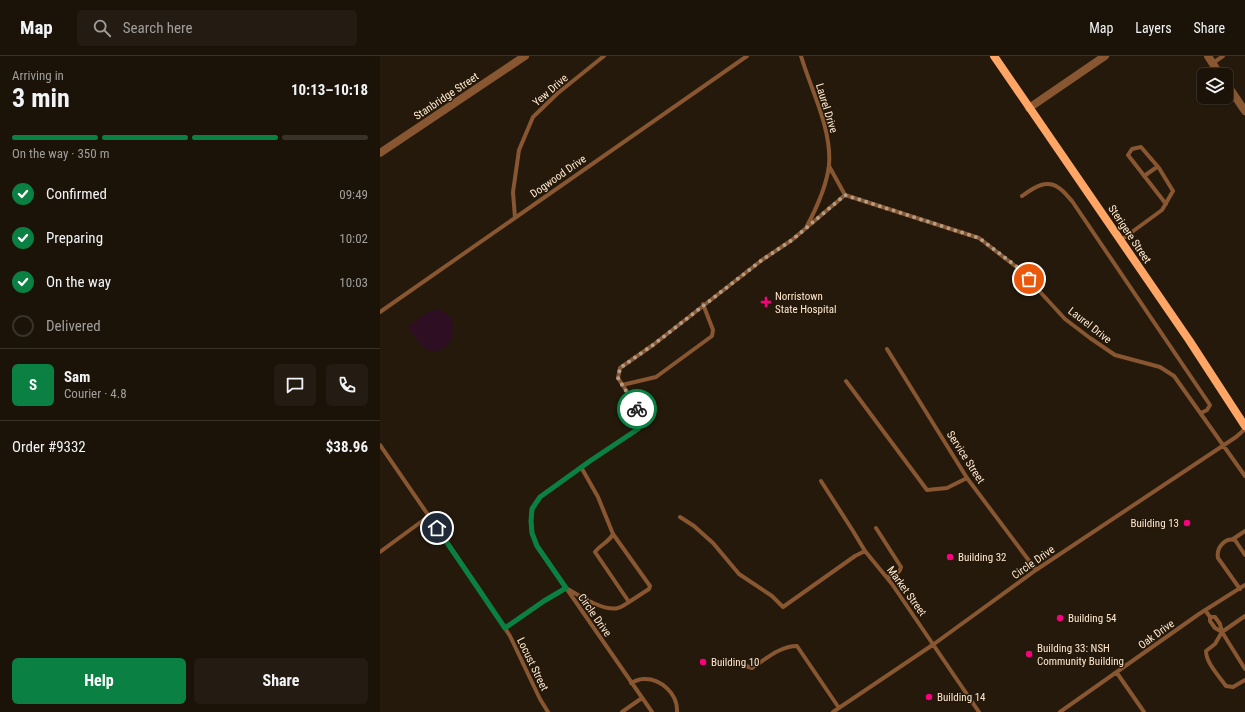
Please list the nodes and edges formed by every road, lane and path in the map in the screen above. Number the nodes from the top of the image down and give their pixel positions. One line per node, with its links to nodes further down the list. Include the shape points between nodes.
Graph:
1 (525, 56): 14 (street, Stanbridge Street)
2 (604, 56): 21 (lane, Yew Drive, via 533,117 519,150 513,192)
3 (747, 56): 21 (lane, Dogwood Drive)
4 (801, 56): 15 (lane, Laurel Drive, via 824,126)
5 (994, 56): 12 (street, Sterigere Street)
6 (1105, 56): 12 (street)
7 (1208, 56): 9 (street)
8 (1223, 56): 9 (lane)
9 (1213, 64): 10 (street)
10 (1216, 68)
11 (1233, 93): 13 (street)
12 (1029, 108): 23 (street, Sterigere Street)
13 (1245, 111)
14 (380, 153)
15 (829, 166): 18 (lane, Laurel Drive); 22 (lane, Laurel Drive, via 815,211)
16 (1157, 167): 17 (lane); 17 (lane, via 1141,147 1132,149 1128,155); 20 (lane, via 1173,191)
17 (1144, 176): 20 (lane)
18 (845, 195): 22 (lane, Laurel Drive); 30 (lane, Laurel Drive, via 979,238 1020,269 1065,319 1090,338 1115,355 1160,367 1174,376)
19 (1022, 196): 30 (lane, via 1034,188 1051,184 1072,201 1210,405)
20 (1166, 204): 23 (lane, via 1162,210)
21 (515, 218): 25 (lane, Dogwood Drive)
22 (806, 228): 24 (lane, Laurel Drive)
23 (1120, 240): 31 (street, Sterigere Street)
24 (703, 304): 27 (lane, Laurel Drive); 29 (lane, via 714,330 712,336 656,377)
25 (380, 312)
26 (887, 349): 37 (lane, Service Street)
27 (620, 368): 29 (lane, Circle Drive, via 618,378)
28 (846, 381): 37 (lane, via 927,490 947,488)
29 (622, 385): 35 (lane, Circle Drive, via 637,407 640,418 638,429)
30 (1201, 413): 34 (lane, Laurel Drive)
31 (1245, 426)
32 (1245, 429): 34 (lane, Circle Drive)
33 (380, 445): 39 (lane, Locust Street)
34 (1223, 445): 36 (lane, Laurel Drive); 48 (lane, Circle Drive)
35 (581, 467): 43 (lane, via 598,497); 51 (lane, Circle Drive, via 540,497 532,509 532,533 537,546)
36 (1245, 476)
37 (967, 478): 48 (lane, Service Street)
38 (821, 481): 45 (lane, Market Street)
39 (429, 516): 46 (lane); 56 (lane, Locust Street)
40 (680, 517): 45 (lane, via 713,543 739,574 772,596 783,608)
41 (876, 528): 49 (lane, via 901,567 892,577)
42 (1245, 531): 44 (lane)
43 (613, 534): 53 (lane, via 611,539 595,552); 53 (lane, via 650,586)
44 (1233, 539): 47 (lane); 52 (lane, via 1221,544 1217,554)
45 (865, 551): 49 (lane, Market Street)
46 (380, 552)
47 (1245, 555)
48 (1036, 570): 58 (lane, Circle Drive)
49 (887, 577): 58 (lane, Market Street)
50 (1245, 586): 52 (lane, Oak Drive)
51 (566, 588): 53 (lane, via 607,608 618,608); 56 (lane); 63 (lane, Circle Drive)
52 (1240, 589): 54 (lane, Oak Drive)
53 (629, 602)
54 (1205, 610): 57 (lane, via 1215,628); 61 (lane, Oak Drive)
55 (1245, 616): 57 (lane)
56 (505, 628): 66 (lane, Locust Street)
57 (1222, 632): 60 (lane); 62 (lane, via 1215,644 1206,651 1208,660 1226,686 1233,687)
58 (934, 644): 65 (lane, Circle Drive); 71 (lane, Market Street)
59 (740, 664): 65 (lane, via 752,668 788,646 797,646)
60 (1245, 669)
61 (1117, 673): 72 (lane, Oak Drive); 73 (lane)
62 (1245, 680)
63 (631, 683): 64 (lane, Circle Drive); 69 (lane, via 653,679 664,685 673,694 678,707)
64 (642, 698): 67 (lane); 68 (lane, Circle Drive)
65 (839, 708): 70 (lane, Circle Drive)
66 (548, 712)
67 (622, 712)
68 (652, 712)
69 (677, 712)
70 (833, 712)
71 (979, 712)
72 (1060, 712)
73 (1144, 712)

